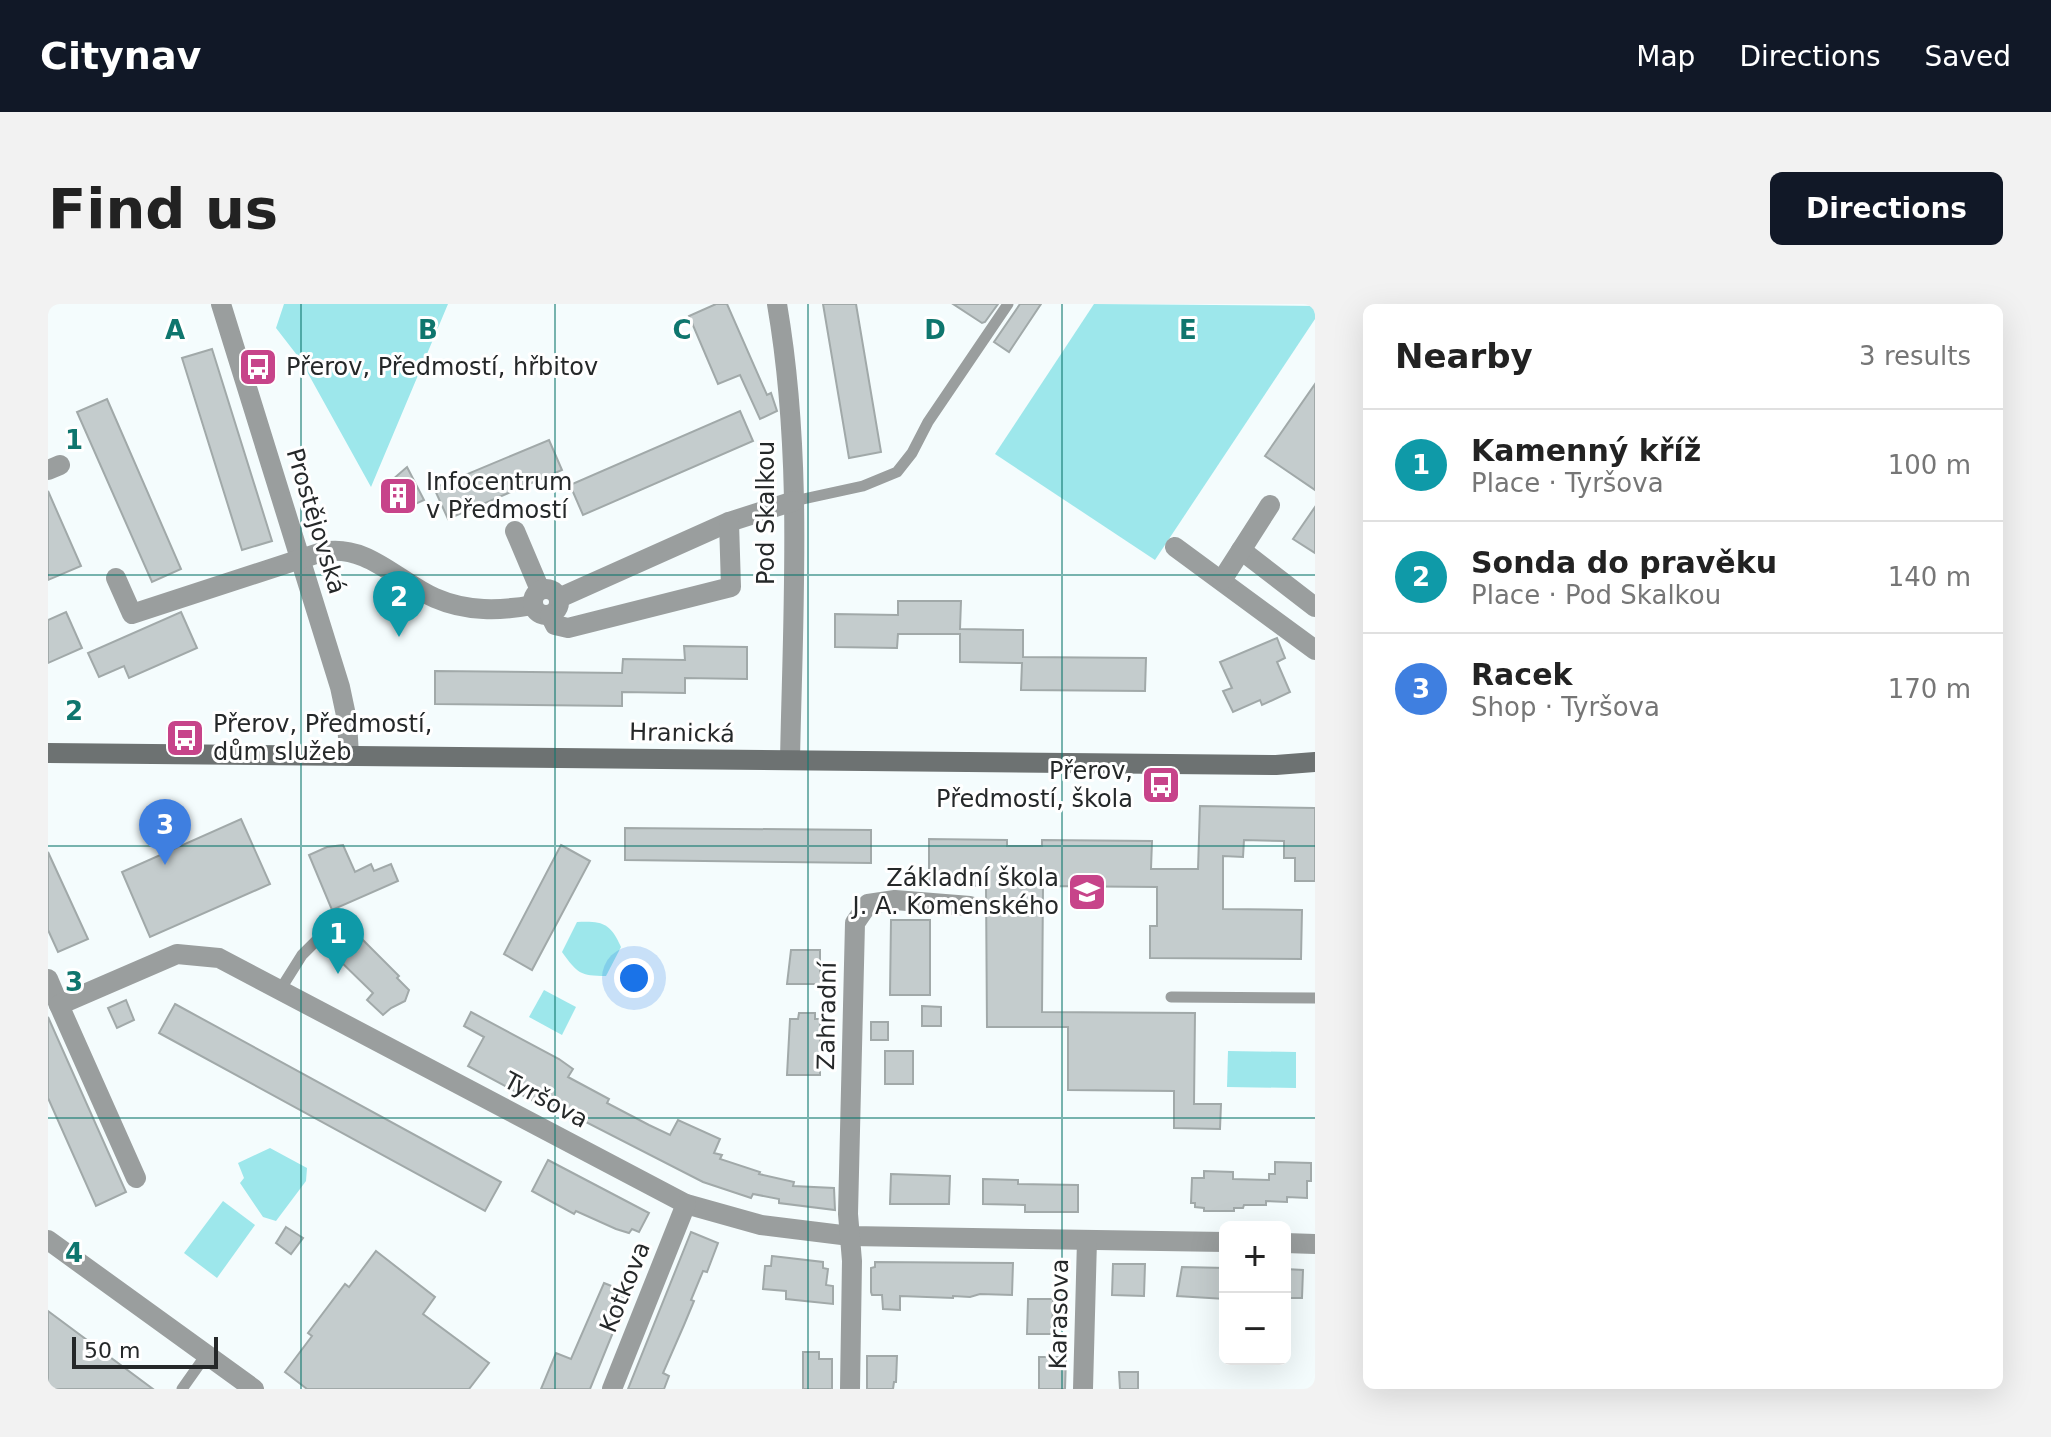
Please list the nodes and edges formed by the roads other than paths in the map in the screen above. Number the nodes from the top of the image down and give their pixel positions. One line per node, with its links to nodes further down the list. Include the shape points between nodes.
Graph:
1 (221, 304): 10 (street, Prostějovská)
2 (777, 304): 4 (street, Pod Skalkou, via 789,380)
3 (1008, 304): 4 (lane, via 897,472 863,486)
4 (794, 501): 6 (street); 18 (street, Pod Skalkou)
5 (1270, 505): 9 (street)
6 (729, 522): 13 (street); 13 (street, via 731,587 568,628 555,625)
7 (515, 531): 13 (street)
8 (1175, 547): 12 (street)
9 (1241, 550): 12 (street); 14 (street)
10 (300, 560): 11 (street, via 132,614); 13 (street, via 349,551 450,604 494,610); 17 (street, Prostějovská, via 340,687)
11 (116, 578)
12 (1222, 580): 15 (street)
13 (546, 602)
14 (1315, 607)
15 (1315, 650)
16 (48, 753): 17 (main road, Hranická)
17 (349, 756): 18 (main road, Hranická)
18 (790, 760): 19 (main road, Hranická)
19 (1315, 762)
20 (970, 906): 29 (street, Zahradní, via 881,902 868,904 855,923)
21 (329, 928): 23 (lane, via 302,955)
22 (48, 979): 26 (street)
23 (280, 990): 26 (street, Tyršova, via 219,958 177,954); 28 (street, Tyršova)
24 (1171, 997): 25 (lane)
25 (1315, 998)
26 (59, 1005): 27 (street)
27 (136, 1178)
28 (686, 1204): 29 (street, Tyršova, via 761,1225); 38 (street, Kotkova)
29 (850, 1236): 31 (street, Tyršova); 39 (street, Zahradní)
30 (48, 1240): 35 (street)
31 (1087, 1240): 32 (street, Tyršova); 40 (street, Karasova)
32 (1219, 1242)
33 (1291, 1243): 34 (street)
34 (1315, 1244)
35 (206, 1355): 36 (lane); 37 (street)
36 (182, 1389)
37 (254, 1389)
38 (612, 1389)
39 (850, 1389)
40 (1083, 1389)

